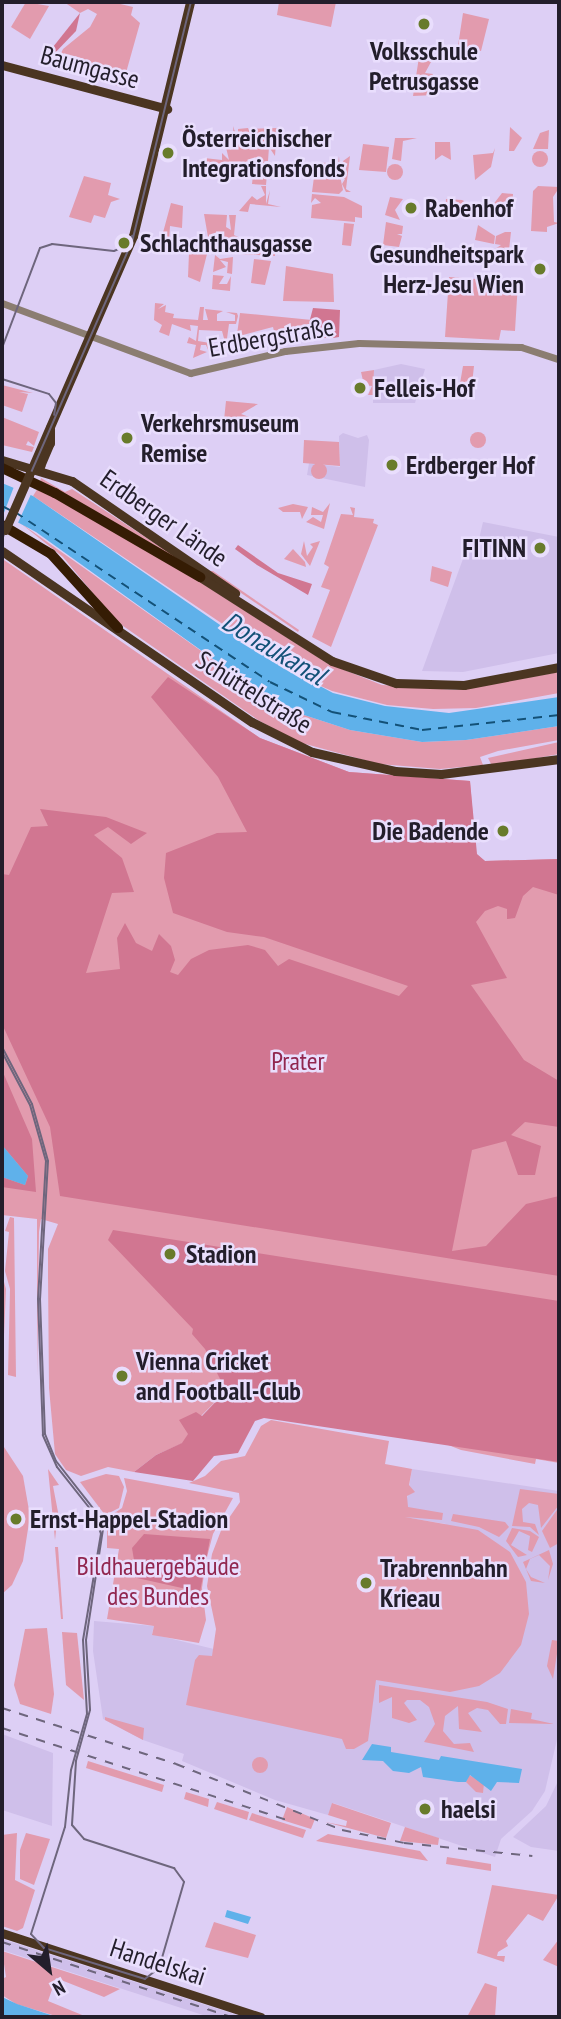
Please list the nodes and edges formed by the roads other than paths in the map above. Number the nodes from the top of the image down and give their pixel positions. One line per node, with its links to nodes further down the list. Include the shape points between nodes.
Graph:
1 (190, 2): 3 (main road)
2 (2, 65): 3 (main road, Baumgasse)
3 (167, 109): 5 (main road, via 133,236)
4 (2, 303): 5 (street, Erdbergstraße)
5 (90, 336): 6 (street, Erdbergstraße, via 190,373 285,351 359,342 521,347); 9 (main road, via 50,428 51,440 40,466)
6 (559, 359)
7 (2, 460): 9 (main road, Erdberger Lände)
8 (2, 468): 12 (highway, via 102,519)
9 (30, 472): 10 (main road, bridge); 13 (main road, Erdberger Lände, via 83,488)
10 (3, 531): 14 (highway, via 51,554)
11 (2, 551): 14 (main road, Schüttelstraße)
12 (200, 577): 13 (main road, Erdberger Lände)
13 (265, 617): 15 (main road, Erdberger Lände, via 331,661 396,683 464,685)
14 (118, 628): 16 (main road, Schüttelstraße, via 277,737 342,761 441,774)
15 (559, 667)
16 (559, 759)
17 (2, 1933): 18 (main road, Handelskai)
18 (261, 2017)

